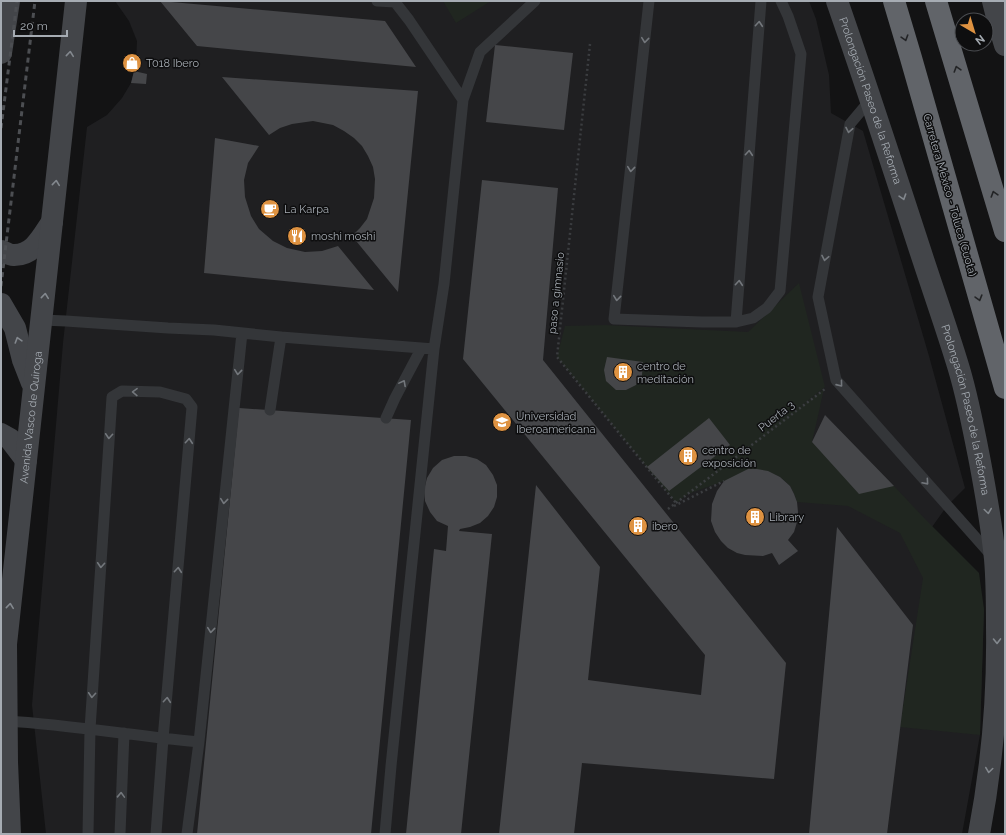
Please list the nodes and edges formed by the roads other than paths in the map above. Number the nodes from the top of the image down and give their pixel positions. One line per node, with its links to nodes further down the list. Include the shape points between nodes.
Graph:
1 (9, 1): 14 (main road)
2 (76, 1): 17 (main road, Avenida Vasco de Quiroga, one-way to 2)
3 (377, 1): 11 (lane)
4 (535, 1): 15 (lane, via 480,52)
5 (649, 1): 22 (lane, one-way to 22, via 614,318)
6 (761, 1): 22 (lane, one-way to 6)
7 (781, 1): 22 (lane, via 801,54 780,291 767,308 753,318)
8 (837, 1): 16 (main road, Prolongación Paseo de la Reforma)
9 (894, 1): 27 (highway, Carretera México - Toluca (Cuota), one-way to 27)
10 (936, 1): 18 (highway, one-way to 10)
11 (394, 2): 15 (lane)
12 (995, 3): 13 (main road)
13 (1005, 45)
14 (1, 53)
15 (463, 100): 26 (lane, via 444,284)
16 (871, 100): 33 (main road, Prolongación Paseo de la Reforma, one-way to 33, via 959,369 982,474); 33 (lane, one-way to 33, via 850,124 818,297 836,380)
17 (52, 222): 19 (main road, via 39,242 27,253 12,255); 21 (main road, Avenida Vasco de Quiroga, one-way to 17)
18 (1005, 231)
19 (1, 251)
20 (1, 304): 28 (main road, one-way to 20, via 15,328)
21 (42, 320): 23 (lane); 28 (main road, Avenida Vasco de Quiroga)
22 (736, 322)
23 (242, 333): 24 (lane); 38 (lane, one-way to 38)
24 (281, 337): 25 (lane); 29 (lane)
25 (421, 349): 26 (lane); 30 (lane, one-way to 25)
26 (434, 349): 45 (lane)
27 (1005, 388)
28 (34, 390): 32 (main road, Avenida Vasco de Quiroga)
29 (270, 410)
30 (386, 418)
31 (1, 434): 32 (main road, via 10,439)
32 (26, 460): 34 (main road, Avenida Vasco de Quiroga, one-way to 32, via 6,644)
33 (995, 559): 46 (main road, Prolongación Paseo de la Reforma, one-way to 46, via 995,709 990,766)
34 (7, 721): 35 (lane); 39 (main road, Avenida Vasco de Quiroga)
35 (90, 729): 36 (lane); 37 (lane, one-way to 35, via 192,408 186,399 160,392 122,391 112,397); 41 (lane)
36 (124, 733): 37 (lane); 42 (lane, one-way to 36)
37 (163, 738): 38 (lane); 43 (lane)
38 (199, 742): 44 (lane)
39 (4, 765): 40 (main road, Avenida Vasco de Quiroga)
40 (10, 834)
41 (88, 834)
42 (120, 834)
43 (156, 834)
44 (187, 834)
45 (385, 834)
46 (979, 834)

